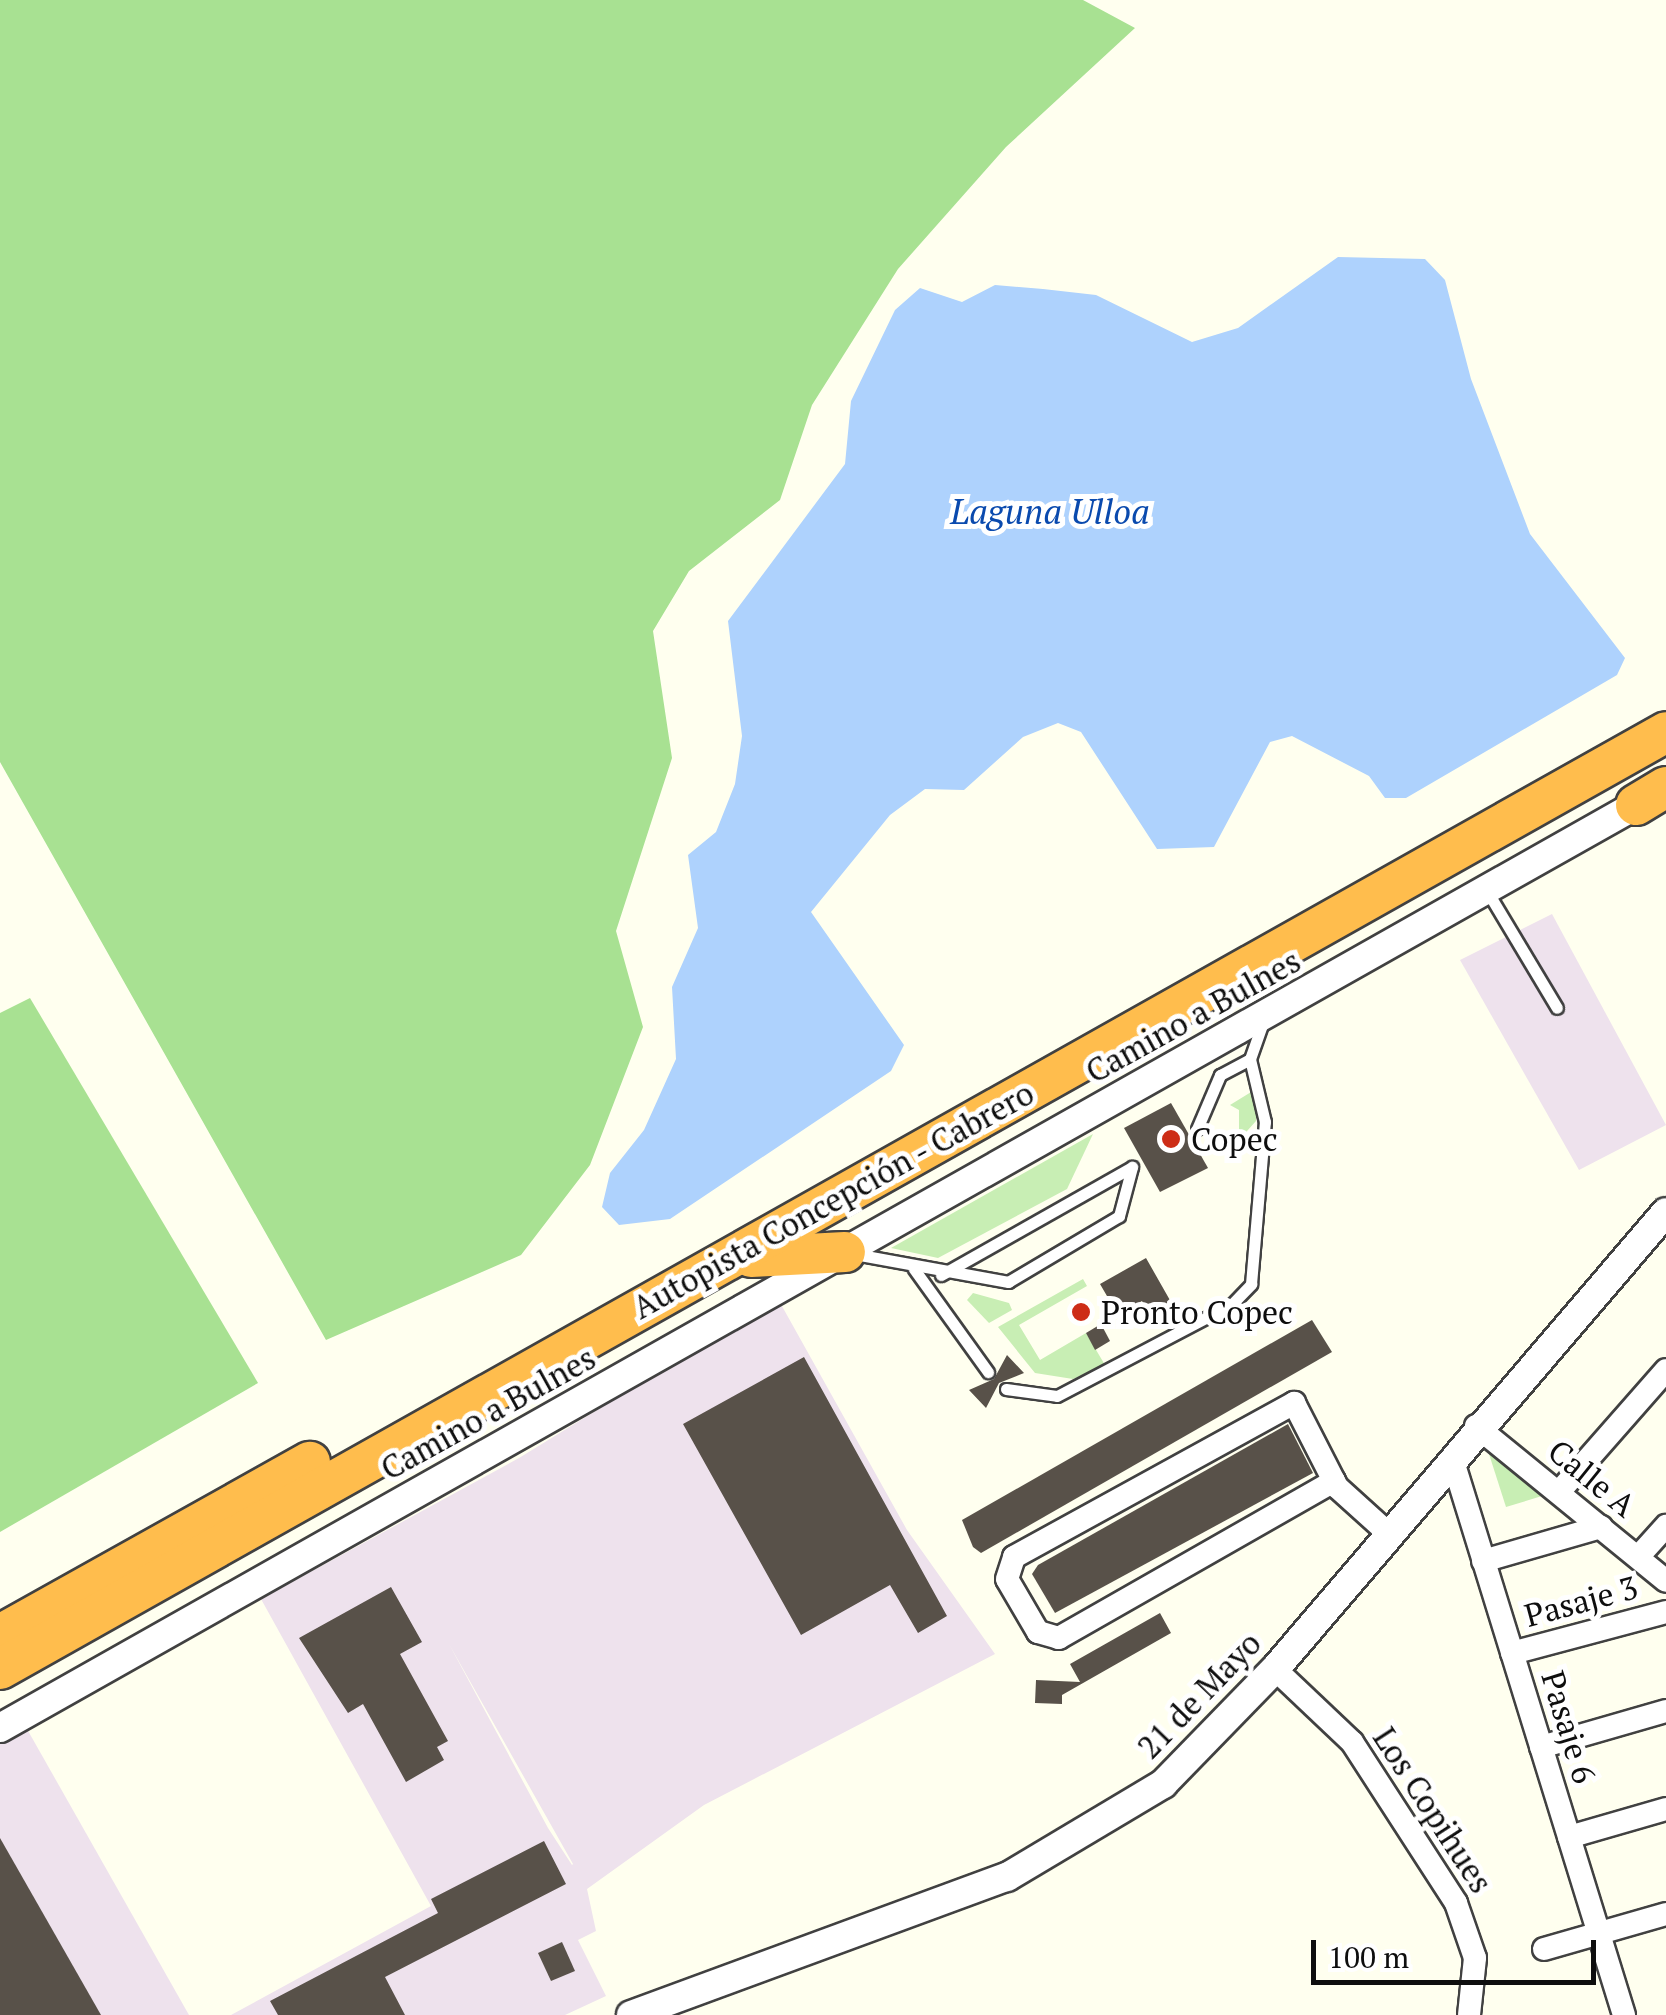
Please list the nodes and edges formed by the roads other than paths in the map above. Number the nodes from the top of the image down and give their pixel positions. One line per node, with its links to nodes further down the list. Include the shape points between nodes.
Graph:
1 (1666, 702): 28 (highway, Autopista Concepción - Cabrero)
2 (1666, 732): 11 (highway, Autopista Concepción - Cabrero)
3 (1651, 796): 4 (street, Camino a Bulnes)
4 (1487, 891): 5 (lane); 6 (street, Camino a Bulnes)
5 (1556, 1008)
6 (1265, 1016): 7 (lane); 10 (street, Camino a Bulnes)
7 (1250, 1058): 8 (lane, via 1220,1075); 16 (lane, via 1265,1122 1258,1257 1243,1295 1058,1396)
8 (1198, 1129)
9 (1664, 1220): 17 (street, 21 de Mayo)
10 (845, 1252): 11 (highway, via 794,1248); 12 (lane); 33 (street, Camino a Bulnes)
11 (714, 1266): 30 (highway, Autopista Concepción - Cabrero)
12 (914, 1269): 13 (lane); 15 (lane)
13 (940, 1275): 13 (lane, via 1008,1282 1108,1226 1128,1203 1132,1167)
14 (1666, 1370): 20 (street)
15 (988, 1372)
16 (1006, 1389)
17 (1476, 1426): 18 (street, 21 de Mayo); 20 (street, Calle A)
18 (1452, 1458): 23 (street, 21 de Mayo); 25 (street, Pasaje 6)
19 (1334, 1481): 19 (street, via 1294,1402 1014,1557 1008,1579 1038,1632 1060,1638); 23 (street)
20 (1559, 1492): 21 (street, Calle A)
21 (1601, 1526): 24 (street, Calle A); 25 (street)
22 (1666, 1526): 24 (street)
23 (1389, 1534): 31 (street, 21 de Mayo)
24 (1638, 1557): 26 (street, Calle A)
25 (1483, 1561): 29 (street, Pasaje 6)
26 (1666, 1582)
27 (1666, 1612): 29 (street, Pasaje 3)
28 (0, 1635)
29 (1512, 1653): 34 (street, Pasaje 6)
30 (0, 1668)
31 (1275, 1669): 40 (street, 21 de Mayo, via 1162,1784 1070,1847); 41 (street, Los Copihues, via 1359,1751 1456,1902 1475,1958)
32 (1666, 1711): 34 (street)
33 (0, 1728)
34 (1541, 1748): 36 (street, Pasaje 6)
35 (1666, 1809): 36 (street)
36 (1568, 1837): 38 (street, Pasaje 6)
37 (1666, 1914): 38 (street)
38 (1598, 1933): 39 (street); 42 (street, Pasaje 6)
39 (1544, 1949)
40 (631, 2015)
41 (1469, 2015)
42 (1624, 2015)

